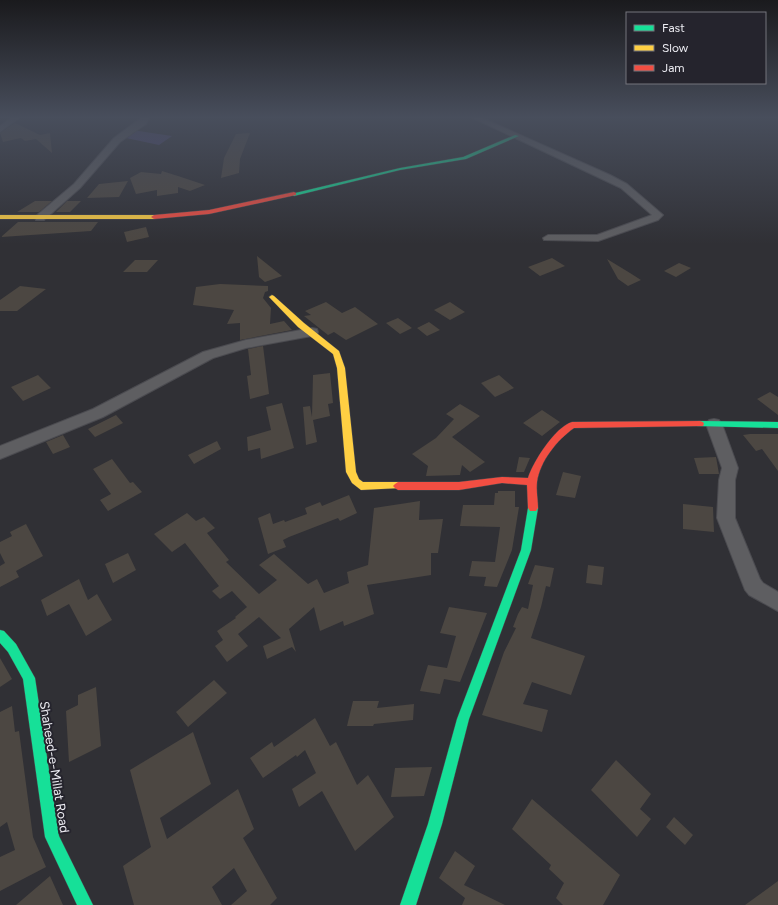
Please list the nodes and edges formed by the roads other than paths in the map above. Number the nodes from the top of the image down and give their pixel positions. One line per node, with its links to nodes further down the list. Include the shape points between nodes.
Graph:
1 (99, 160): 5 (street, via 78,186)
2 (451, 160): 5 (street, via 400,169 216,211 156,216)
3 (572, 160): 6 (street, via 624,186 658,215 598,238)
4 (0, 217): 5 (street)
5 (40, 218)
6 (548, 238)
7 (272, 297): 8 (street)
8 (312, 332): 11 (street, via 207,355 99,412); 12 (street, via 336,353 341,368 351,472 361,486 459,486 486,480)
9 (714, 424): 10 (street); 12 (street, via 572,425 546,450); 13 (street, via 730,468 727,480 726,518 730,531 752,584)
10 (778, 426)
11 (0, 453)
12 (532, 482): 16 (street, via 534,501 526,550 463,719 435,824)
13 (778, 602)
14 (0, 635): 15 (street, Shaheed-e-Millat Road, via 12,648 29,678 52,837)
15 (82, 904)
16 (408, 905)

